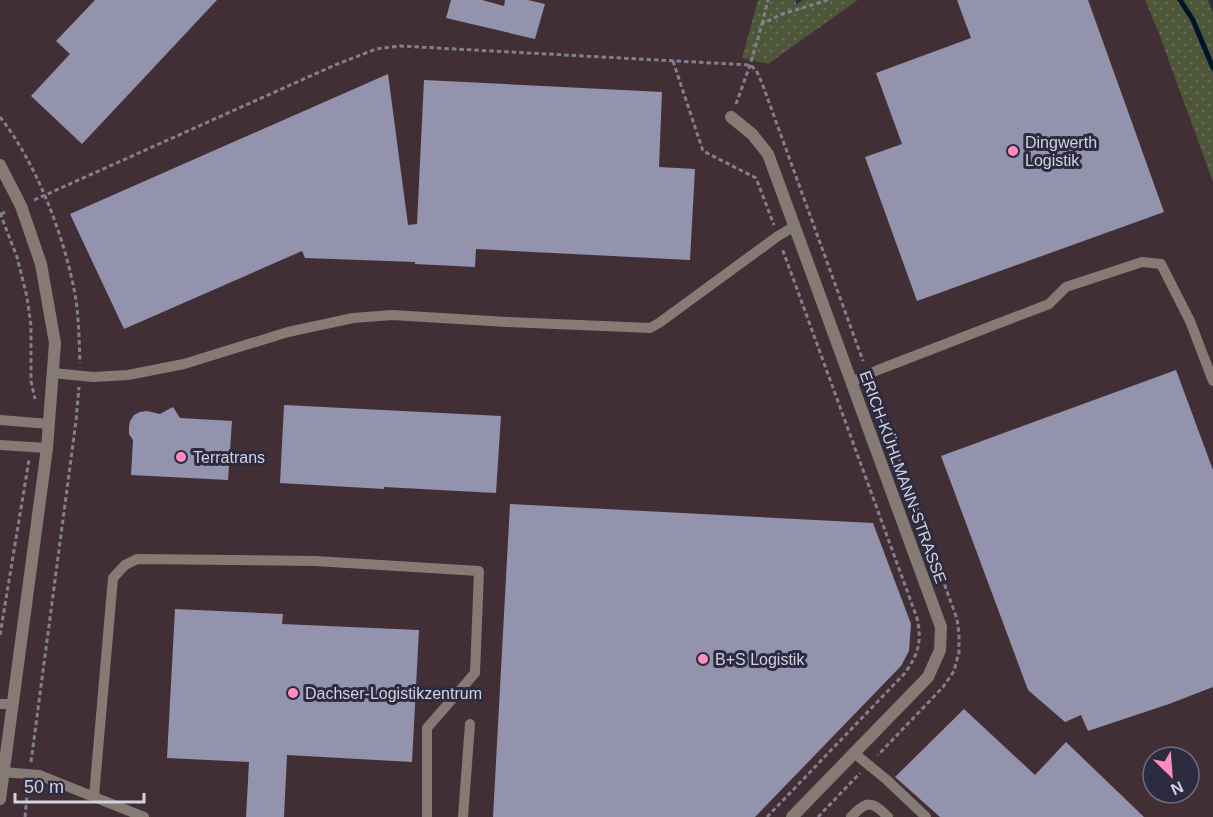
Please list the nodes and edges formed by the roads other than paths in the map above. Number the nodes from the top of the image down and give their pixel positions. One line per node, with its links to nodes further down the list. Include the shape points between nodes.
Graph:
1 (731, 117): 3 (street, ERICH-KÜHLMANN-STRASSE, via 768,154)
2 (0, 165): 4 (street, via 21,206 41,264 55,343)
3 (795, 226): 4 (lane, via 650,328 392,315 353,318 288,332 150,372 109,377); 6 (street, ERICH-KÜHLMANN-STRASSE)
4 (53, 373): 8 (street)
5 (1213, 381): 6 (lane, via 1190,321 1161,264 1142,262 1066,287 1048,304)
6 (851, 382): 14 (street, ERICH-KÜHLMANN-STRASSE, via 941,627 940,651 928,677)
7 (0, 420): 8 (lane)
8 (49, 424): 10 (street)
9 (0, 446): 10 (lane)
10 (47, 448): 11 (street)
11 (6, 704): 12 (street)
12 (5, 719): 15 (street)
13 (470, 724): 20 (lane)
14 (854, 753): 21 (street, ERICH-KÜHLMANN-STRASSE); 24 (lane)
15 (3, 772): 16 (lane, via 39,775); 17 (street)
16 (94, 796): 18 (lane); 19 (lane, via 113,578 125,565 137,559 315,561 479,572 475,673 427,728)
17 (0, 799)
18 (144, 817)
19 (427, 817)
20 (463, 817)
21 (792, 817)
22 (851, 817): 23 (lane, via 872,804)
23 (888, 817)
24 (926, 817)

